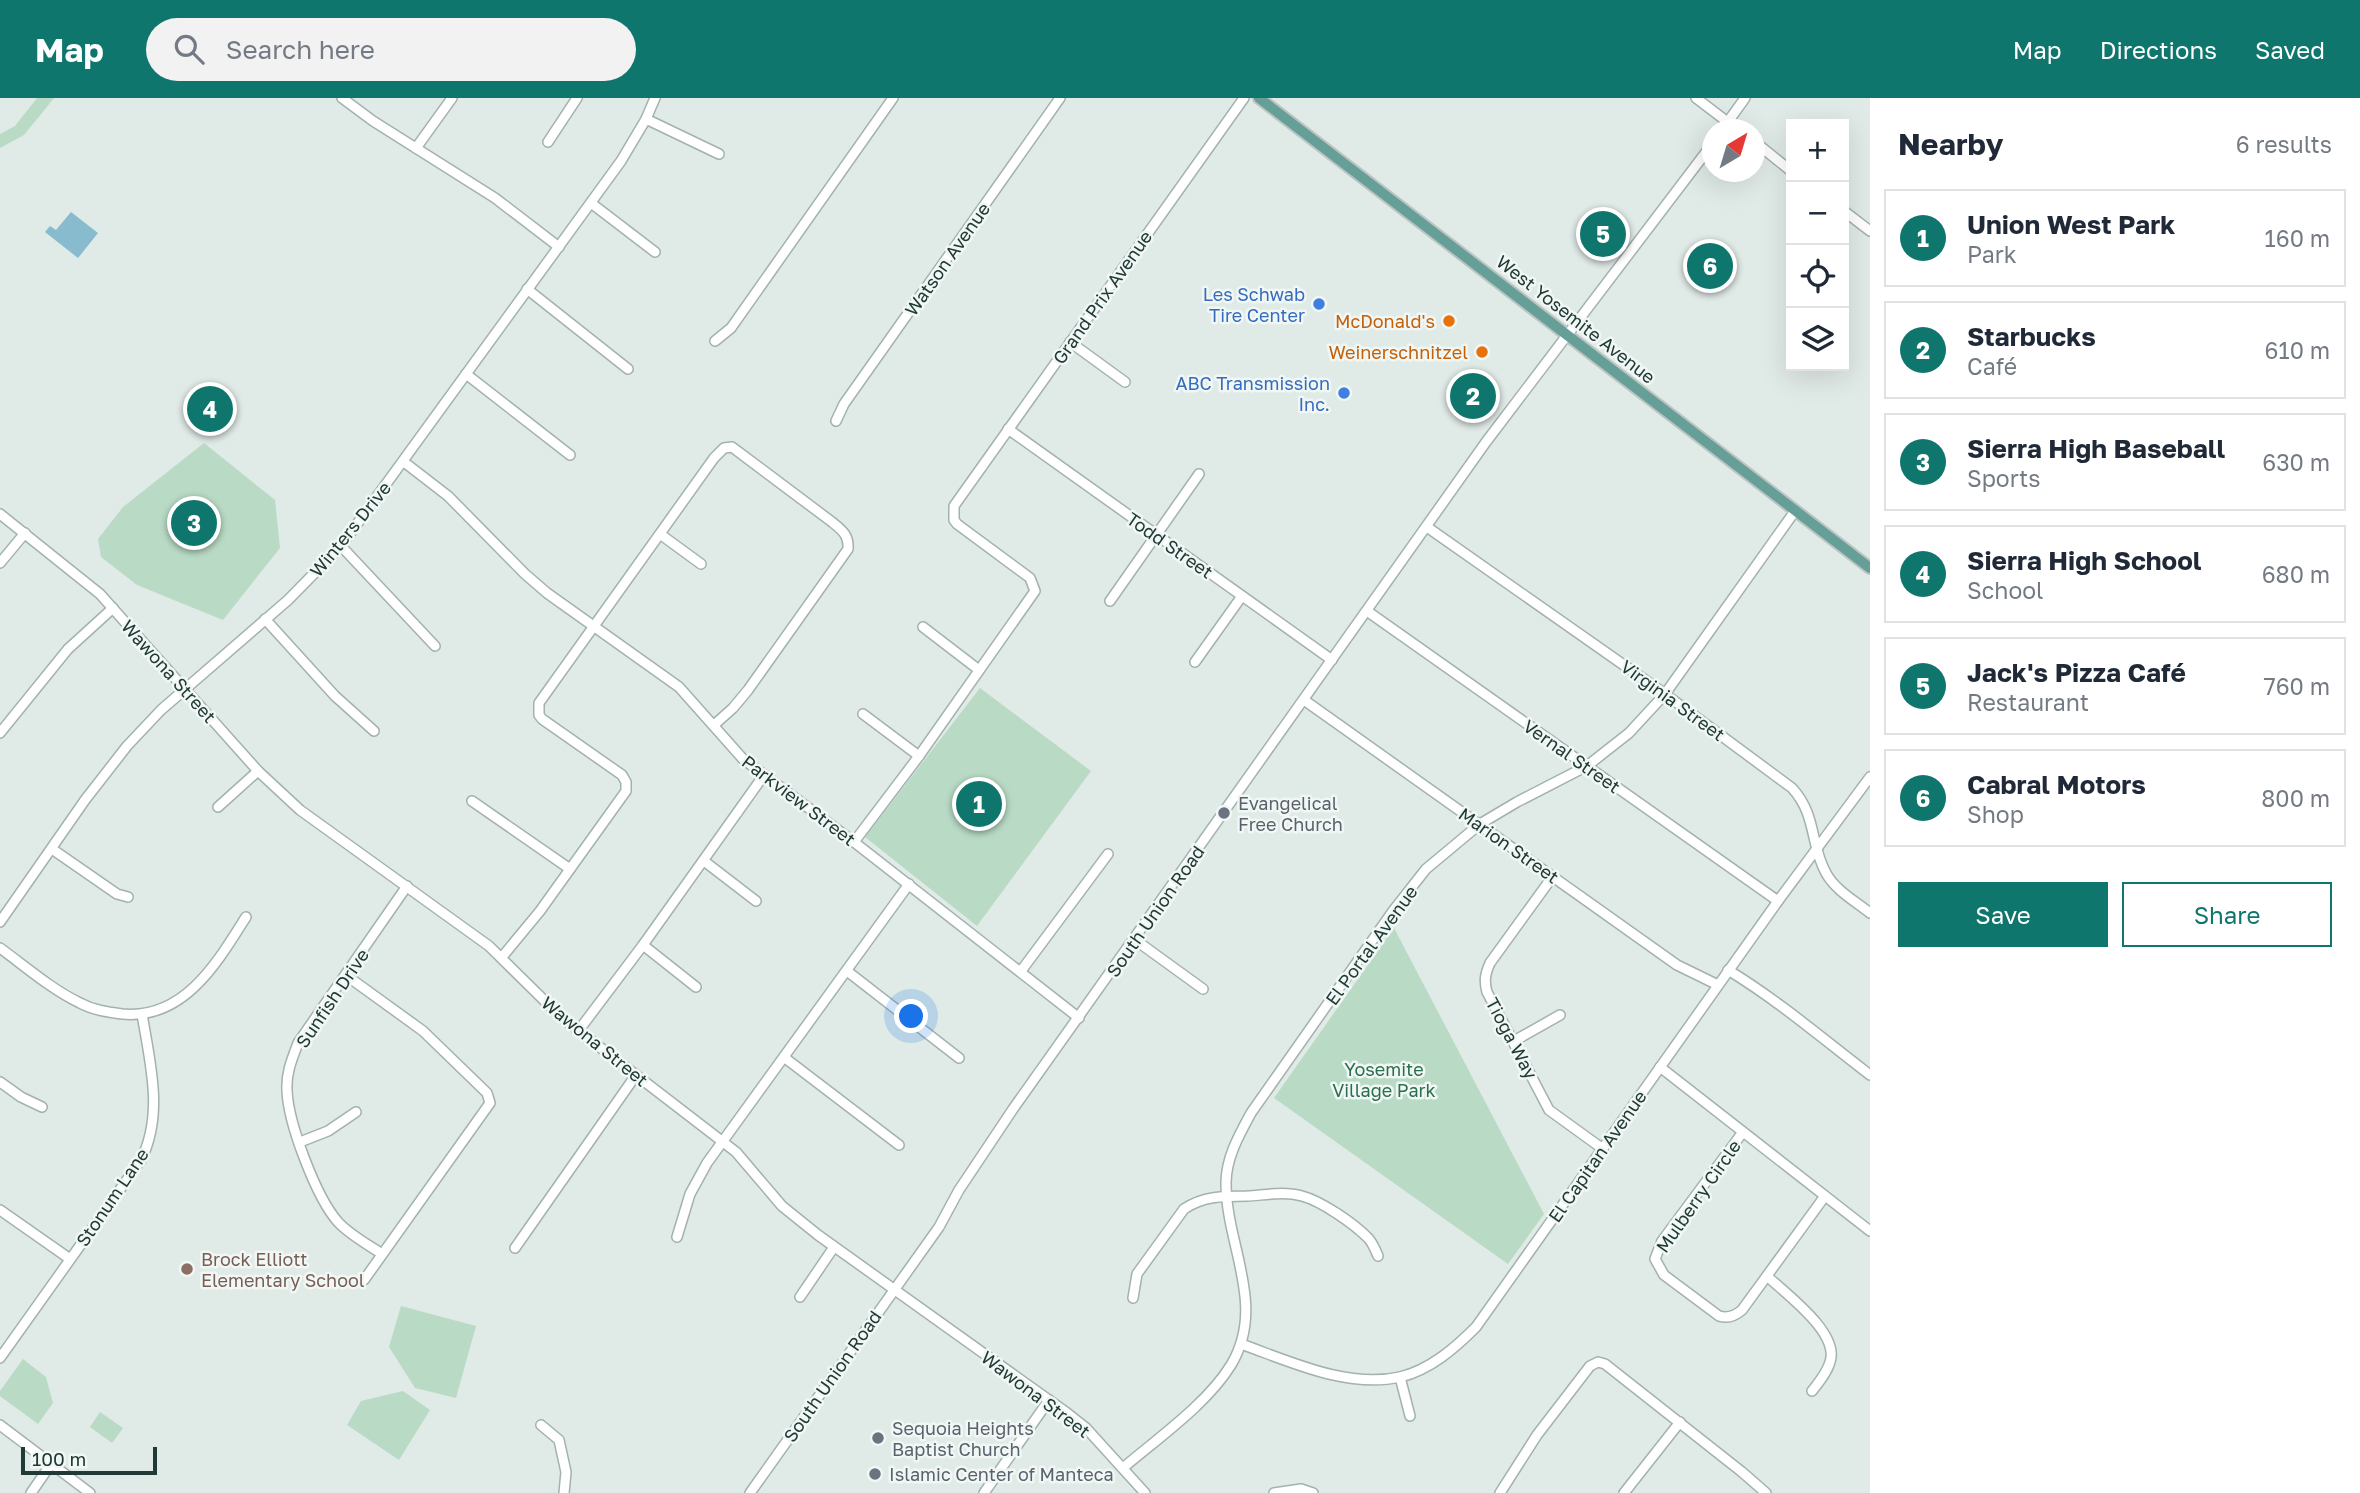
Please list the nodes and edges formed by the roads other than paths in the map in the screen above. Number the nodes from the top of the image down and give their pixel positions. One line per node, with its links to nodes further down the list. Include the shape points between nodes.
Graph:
1 (342, 98): 15 (street)
2 (452, 98): 15 (street)
3 (578, 98): 14 (street)
4 (655, 98): 11 (street, Winters Drive)
5 (893, 98): 27 (street, via 731,328)
6 (1060, 98): 32 (street, Watson Avenue)
7 (1244, 98): 28 (street, Grand Prix Avenue)
8 (1259, 98): 26 (main road, West Yosemite Avenue)
9 (1696, 98): 12 (street)
10 (1745, 98): 13 (street)
11 (646, 119): 17 (street); 20 (street, Winters Drive)
12 (1718, 119)
13 (1730, 119)
14 (548, 142)
15 (416, 148): 23 (street, via 495,198)
16 (1765, 150): 19 (street)
17 (719, 155)
18 (1702, 157): 26 (street, South Union Road)
19 (1786, 167)
20 (591, 202): 23 (street, Winters Drive); 24 (street)
21 (1849, 215): 22 (street)
22 (1870, 231)
23 (559, 247): 25 (street, Winters Drive)
24 (655, 252)
25 (527, 289): 29 (street); 30 (street, Winters Drive)
26 (1567, 333): 37 (main road, West Yosemite Avenue); 39 (street, South Union Road)
27 (715, 341)
28 (1070, 342): 31 (street); 33 (street, Grand Prix Avenue)
29 (628, 369)
30 (466, 374): 34 (street); 35 (street, Winters Drive)
31 (1125, 382)
32 (836, 421)
33 (1008, 429): 42 (street, Todd Street); 57 (street, Grand Prix Avenue, via 953,512 957,524 1030,578 1034,591)
34 (570, 455)
35 (404, 462): 43 (street, Winters Drive); 52 (street, Parkview Street, via 448,496 533,581)
36 (1199, 474): 42 (street)
37 (1795, 511): 46 (main road, West Yosemite Avenue); 59 (street, El Portal Avenue)
38 (0, 513): 40 (street, Wawona Street)
39 (1427, 527): 50 (street, South Union Road); 59 (street, Virginia Street)
40 (25, 533): 44 (street); 49 (street, Wawona Street)
41 (660, 534): 45 (street); 52 (street); 62 (street, via 720,451 732,447 843,532 848,541 848,549 748,690)
42 (1156, 536): 47 (street, Todd Street); 48 (street)
43 (341, 547): 51 (street, Winters Drive); 54 (street)
44 (0, 563)
45 (701, 564)
46 (1870, 568)
47 (1242, 596): 55 (street, Todd Street); 56 (street)
48 (1110, 601)
49 (113, 608): 58 (street, Wawona Street); 64 (street, via 68,649)
50 (1367, 611): 55 (street, South Union Road); 66 (street, Vernal Street)
51 (265, 620): 58 (street, Winters Drive); 63 (street)
52 (594, 626): 62 (street, Parkview Street, via 679,687); 78 (street, via 539,703 539,715 621,775 626,790)
53 (923, 627): 57 (street)
54 (435, 646)
55 (1332, 660): 60 (street, South Union Road)
56 (1195, 662)
57 (979, 670): 65 (street)
58 (186, 689): 67 (street, Wawona Street); 75 (street, Winters Drive, via 127,746)
59 (1665, 694): 66 (street, El Portal Avenue, via 1629,733); 74 (street, Virginia Street, via 1792,788 1809,815)
60 (1304, 699): 72 (street, Marion Street); 88 (street, South Union Road)
61 (863, 714): 65 (street)
62 (714, 725): 68 (street, Parkview Street, via 727,743)
63 (374, 732)
64 (0, 733)
65 (919, 756): 73 (street)
66 (1587, 766): 72 (street, El Portal Avenue); 84 (street, Vernal Street)
67 (258, 771): 71 (street); 81 (street, Wawona Street, via 300,810)
68 (764, 775): 73 (street, Parkview Street); 77 (street)
69 (1870, 778): 74 (street, El Capitan Avenue)
70 (472, 801): 78 (street)
71 (218, 807)
72 (1480, 824): 79 (street, Marion Street); 117 (street, El Portal Avenue, via 1436,860 1410,890 1251,1113 1229,1163)
73 (854, 842): 80 (street, Parkview Street)
74 (1818, 848): 84 (street, El Capitan Avenue); 85 (street, Virginia Street, via 1831,881)
75 (52, 849): 82 (street); 87 (street, Winters Drive)
76 (1108, 854): 94 (street)
77 (704, 861): 83 (street); 89 (street)
78 (570, 869): 91 (street)
79 (1553, 876): 96 (street, Marion Street, via 1677,965); 103 (street, Tioga Way, via 1486,972 1487,992)
80 (909, 884): 93 (street); 94 (street, Parkview Street)
81 (407, 886): 91 (street, Wawona Street); 95 (street, Sunfish Drive)
82 (128, 897)
83 (756, 901)
84 (1777, 901): 92 (street, El Capitan Avenue)
85 (1870, 913)
86 (246, 917): 99 (street, via 195,988 164,1008)
87 (0, 922)
88 (1134, 939): 98 (street); 101 (street, South Union Road)
89 (643, 945): 97 (street); 102 (street)
90 (0, 948): 99 (street, via 82,1004 104,1012)
91 (502, 957): 102 (street, Wawona Street)
92 (1728, 970): 96 (street, El Capitan Avenue); 108 (street)
93 (847, 971): 104 (street); 105 (street)
94 (1021, 971): 101 (street, Parkview Street)
95 (346, 976): 114 (street, Sunfish Drive, via 310,1024 291,1061 287,1091); 124 (street, via 423,1031 486,1093 490,1104)
96 (1718, 985): 106 (street, El Capitan Avenue)
97 (696, 987)
98 (1203, 989)
99 (142, 1014): 126 (street, Stonum Lane, via 154,1099 149,1143)
100 (1560, 1015): 103 (street)
101 (1079, 1018): 129 (street, South Union Road)
102 (579, 1030): 107 (street, Wawona Street)
103 (1514, 1041): 116 (street, Tioga Way, via 1549,1110)
104 (785, 1058): 113 (street); 115 (street)
105 (959, 1058)
106 (1660, 1067): 112 (street); 116 (street, El Capitan Avenue)
107 (636, 1074): 113 (street, Wawona Street); 123 (street)
108 (1870, 1075)
109 (0, 1082): 110 (street)
110 (42, 1107)
111 (356, 1112): 114 (street, via 328,1131)
112 (1743, 1132): 118 (street); 127 (street, Mulberry Circle, via 1662,1241 1655,1259 1664,1275 1725,1318 1742,1310)
113 (721, 1141): 121 (street, via 690,1194); 122 (street, Wawona Street, via 782,1206)
114 (300, 1142): 124 (street, Sunfish Drive, via 329,1210 350,1233)
115 (899, 1145)
116 (1603, 1149): 134 (street, El Capitan Avenue, via 1476,1327 1442,1357)
117 (1227, 1195): 125 (street, via 1302,1196 1368,1238); 131 (street, via 1184,1209 1138,1273); 132 (street, El Portal Avenue, via 1247,1292)
118 (1825, 1196): 120 (street); 127 (street, Mulberry Circle)
119 (0, 1210): 126 (street)
120 (1870, 1231)
121 (677, 1237)
122 (834, 1247): 129 (street, Wawona Street); 130 (street)
123 (515, 1248)
124 (382, 1254): 128 (street)
125 (1378, 1256)
126 (70, 1259): 133 (street, Stonum Lane)
127 (1767, 1276): 135 (street, via 1829,1341 1830,1362)
128 (364, 1280)
129 (893, 1290): 136 (street, Wawona Street); 147 (street, South Union Road)
130 (800, 1297)
131 (1133, 1297)
132 (1241, 1344): 134 (street, El Capitan Avenue, via 1317,1371 1354,1378); 142 (street, El Portal Avenue, via 1214,1388)
133 (0, 1358)
134 (1400, 1377): 137 (street)
135 (1812, 1391)
136 (1049, 1401): 142 (street, Wawona Street, via 1086,1428); 143 (street)
137 (1409, 1416)
138 (1680, 1422): 151 (street, via 1598,1362 1590,1366 1537,1435); 152 (street); 153 (street)
139 (0, 1424): 141 (street)
140 (541, 1425): 146 (street, via 559,1440 566,1472)
141 (51, 1464): 144 (street); 145 (street)
142 (1123, 1468): 148 (street, Wawona Street)
143 (987, 1492)
144 (31, 1493)
145 (90, 1493)
146 (564, 1493)
147 (750, 1493)
148 (1145, 1493)
149 (1274, 1493): 150 (street, via 1301,1489)
150 (1313, 1493)
151 (1500, 1493)
152 (1624, 1493)
153 (1766, 1493)

